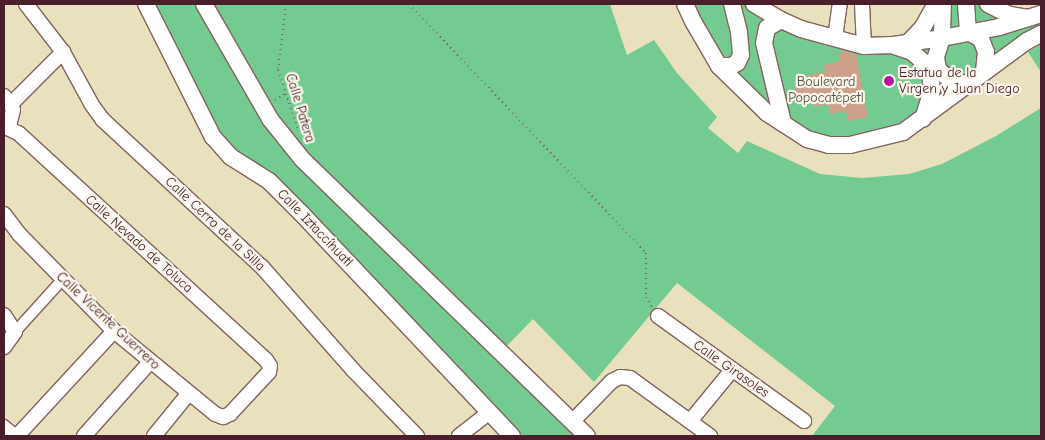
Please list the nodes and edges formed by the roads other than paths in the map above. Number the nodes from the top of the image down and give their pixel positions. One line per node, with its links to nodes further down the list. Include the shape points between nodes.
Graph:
1 (26, 4): 21 (street, Calle Cerro de la Silla)
2 (146, 4): 39 (street, Calle Iztaccíhuatl, via 214,137 239,164 269,181)
3 (204, 4): 43 (street, via 270,119 302,159)
4 (685, 4): 22 (street)
5 (732, 4): 22 (street, via 741,55 731,66)
6 (754, 4): 14 (street)
7 (840, 4): 17 (street)
8 (862, 4): 20 (street)
9 (936, 4): 19 (street, via 923,27)
10 (943, 4): 18 (street)
11 (966, 4): 15 (street)
12 (988, 4): 13 (street, via 1010,14)
13 (1036, 16): 15 (street)
14 (781, 20): 17 (street); 27 (street, via 767,28 764,43)
15 (968, 32): 18 (street); 23 (street, via 981,39 984,46 987,58)
16 (1041, 34): 23 (street)
17 (835, 38): 20 (street)
18 (942, 38): 19 (street); 24 (street, via 936,57 938,69 951,81)
19 (901, 44): 20 (street); 26 (street, via 926,64 930,72 932,90)
20 (864, 46)
21 (63, 52): 25 (street); 48 (street, Calle Cerro de la Silla, via 103,120 262,267 353,370)
22 (719, 66): 27 (street, via 767,113)
23 (984, 72): 24 (street)
24 (968, 84): 26 (street)
25 (7, 100): 28 (street, via 12,116)
26 (923, 119): 27 (street, via 902,132 850,145 829,145 807,139)
27 (782, 123)
28 (5, 128): 40 (street, Calle Nevado de Toluca, via 18,133 270,366 269,372 230,414)
29 (4, 214): 30 (street, Calle Vicente Guerrero)
30 (62, 280): 33 (street, Calle Vicente Guerrero); 34 (street)
31 (4, 315): 34 (street)
32 (658, 316): 37 (street, Calle Girasoles)
33 (114, 331): 36 (street, Calle Vicente Guerrero); 45 (street)
34 (15, 332): 35 (street)
35 (4, 348)
36 (150, 362): 38 (street, Calle Vicente Guerrero); 46 (street)
37 (732, 370): 41 (street); 42 (street, Calle Girasoles)
38 (189, 393): 40 (street, Calle Vicente Guerrero); 47 (street)
39 (490, 412): 49 (street); 50 (street, Calle Iztaccíhuatl)
40 (223, 417)
41 (691, 420): 43 (street, via 639,382 620,377 612,381); 52 (street)
42 (804, 421)
43 (572, 422): 51 (street)
44 (4, 423): 45 (lane)
45 (13, 436)
46 (84, 436)
47 (154, 436)
48 (417, 436)
49 (460, 436)
50 (512, 436)
51 (587, 436)
52 (710, 436)

